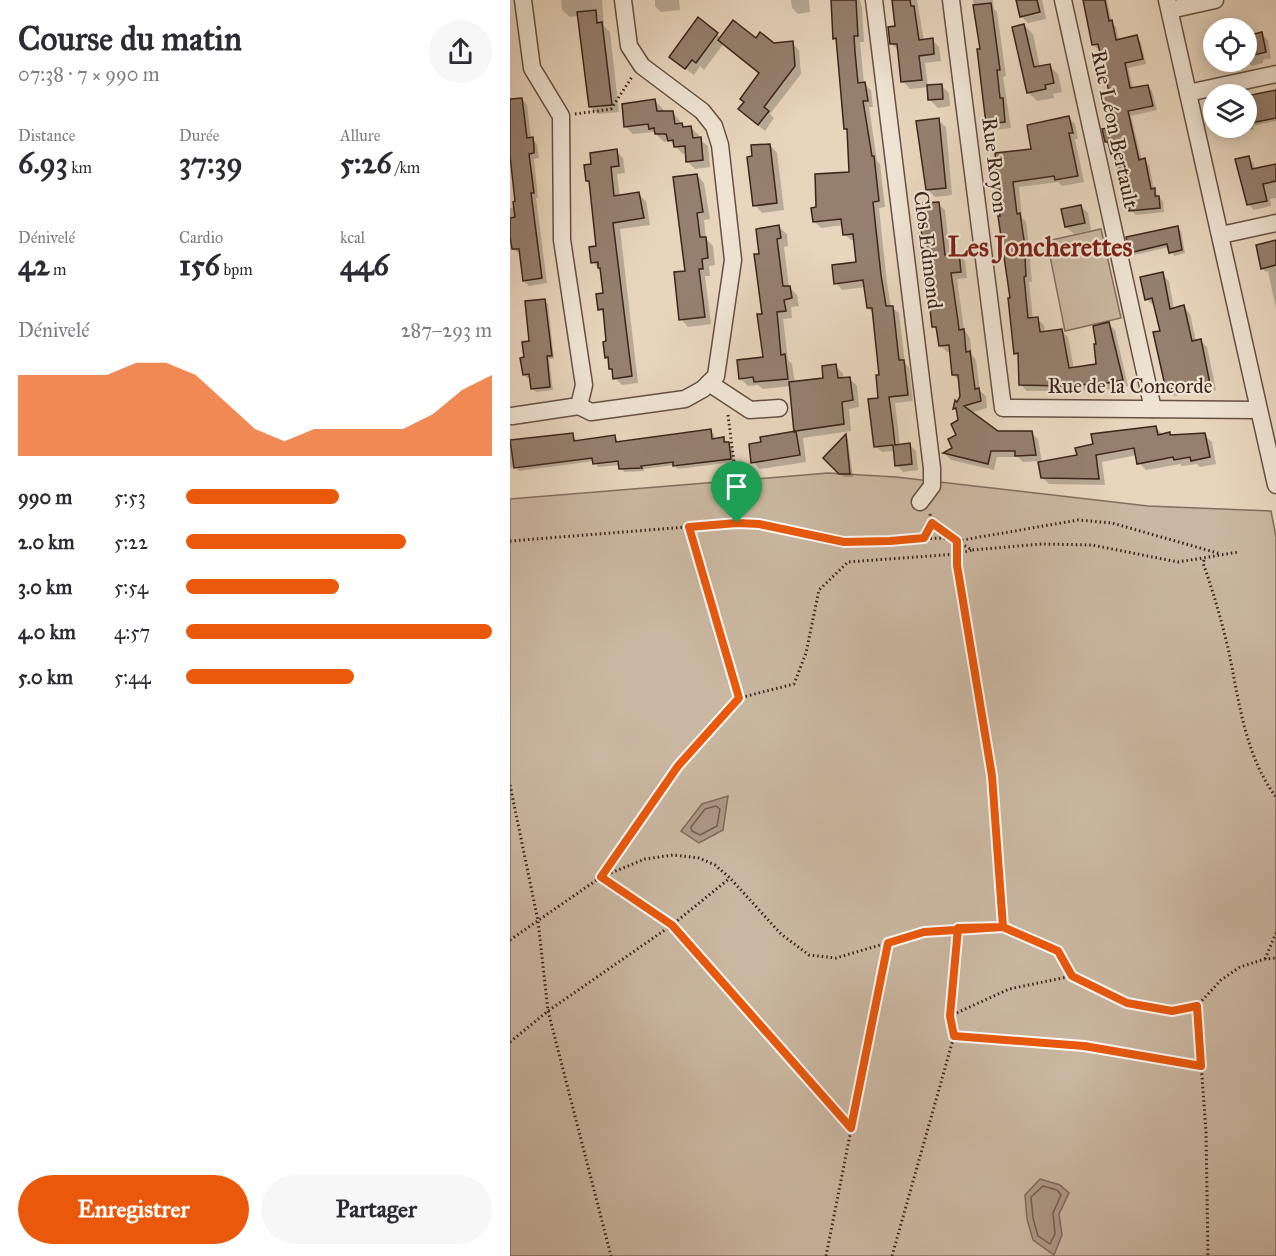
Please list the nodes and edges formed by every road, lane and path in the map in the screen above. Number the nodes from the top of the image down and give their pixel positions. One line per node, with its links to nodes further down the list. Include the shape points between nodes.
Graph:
1 (523, 0): 11 (street, via 532,68)
2 (623, 0): 8 (street, via 629,45)
3 (874, 0): 22 (street, Clos Edmond, via 932,468 932,486)
4 (951, 0): 17 (street, Rue Royon)
5 (1063, 0): 18 (street, Rue Léon Bertault)
6 (1215, 0): 7 (street)
7 (1168, 5): 10 (street)
8 (642, 66): 11 (path, via 611,108); 14 (street, via 702,111 714,126 720,145 733,260)
9 (1276, 74): 10 (street)
10 (1188, 93): 13 (street)
11 (561, 116): 15 (street, via 562,240 584,385)
12 (1276, 223): 13 (street)
13 (1221, 235): 19 (street)
14 (716, 388): 15 (street, via 591,412); 16 (street, via 750,410); 23 (path, via 727,403)
15 (579, 406): 20 (street)
16 (779, 408)
17 (1003, 408): 18 (street, Rue de la Concorde)
18 (1153, 409): 19 (street, Rue de la Concorde)
19 (1258, 410): 21 (street)
20 (512, 416)
21 (1276, 485)
22 (920, 502): 24 (path, via 929,508)
23 (737, 523): 25 (path); 26 (path, via 844,542)
24 (932, 523): 26 (path); 28 (path)
25 (689, 527): 27 (path); 34 (path)
26 (924, 538): 28 (path)
27 (510, 541)
28 (957, 541): 29 (path); 31 (path); 32 (path, via 1078,520 1112,523)
29 (972, 550): 31 (path); 33 (path, via 1042,543 1092,545 1178,562)
30 (1239, 552): 32 (path)
31 (957, 554): 34 (path, via 848,562 819,590 806,652 794,684); 41 (path, via 992,776)
32 (1224, 555): 33 (path)
33 (1204, 559): 36 (path, via 1251,750)
34 (739, 698): 37 (path, via 678,766)
35 (510, 785): 39 (path)
36 (1276, 796)
37 (601, 877): 38 (path, via 645,859 673,855 699,858); 39 (path); 40 (path)
38 (730, 878): 40 (path); 45 (path, via 782,934 809,955 836,958)
39 (538, 921): 44 (path); 50 (path)
40 (672, 925): 50 (path); 55 (path)
41 (1003, 927): 42 (path); 48 (path, via 1058,951)
42 (958, 928): 45 (path, via 924,932); 51 (path)
43 (1276, 933): 47 (path)
44 (510, 940)
45 (888, 943): 55 (path)
46 (1276, 958): 47 (path)
47 (1265, 959): 49 (path, via 1230,972)
48 (1072, 976): 49 (path, via 1127,1003 1172,1011); 51 (path, via 1009,989)
49 (1197, 1006): 54 (path)
50 (548, 1011): 53 (path); 56 (path)
51 (950, 1016): 52 (path)
52 (954, 1036): 54 (path, via 1084,1046); 58 (path)
53 (510, 1042)
54 (1201, 1066): 59 (path)
55 (851, 1128): 57 (path)
56 (611, 1256)
57 (826, 1256)
58 (892, 1256)
59 (1208, 1256)

